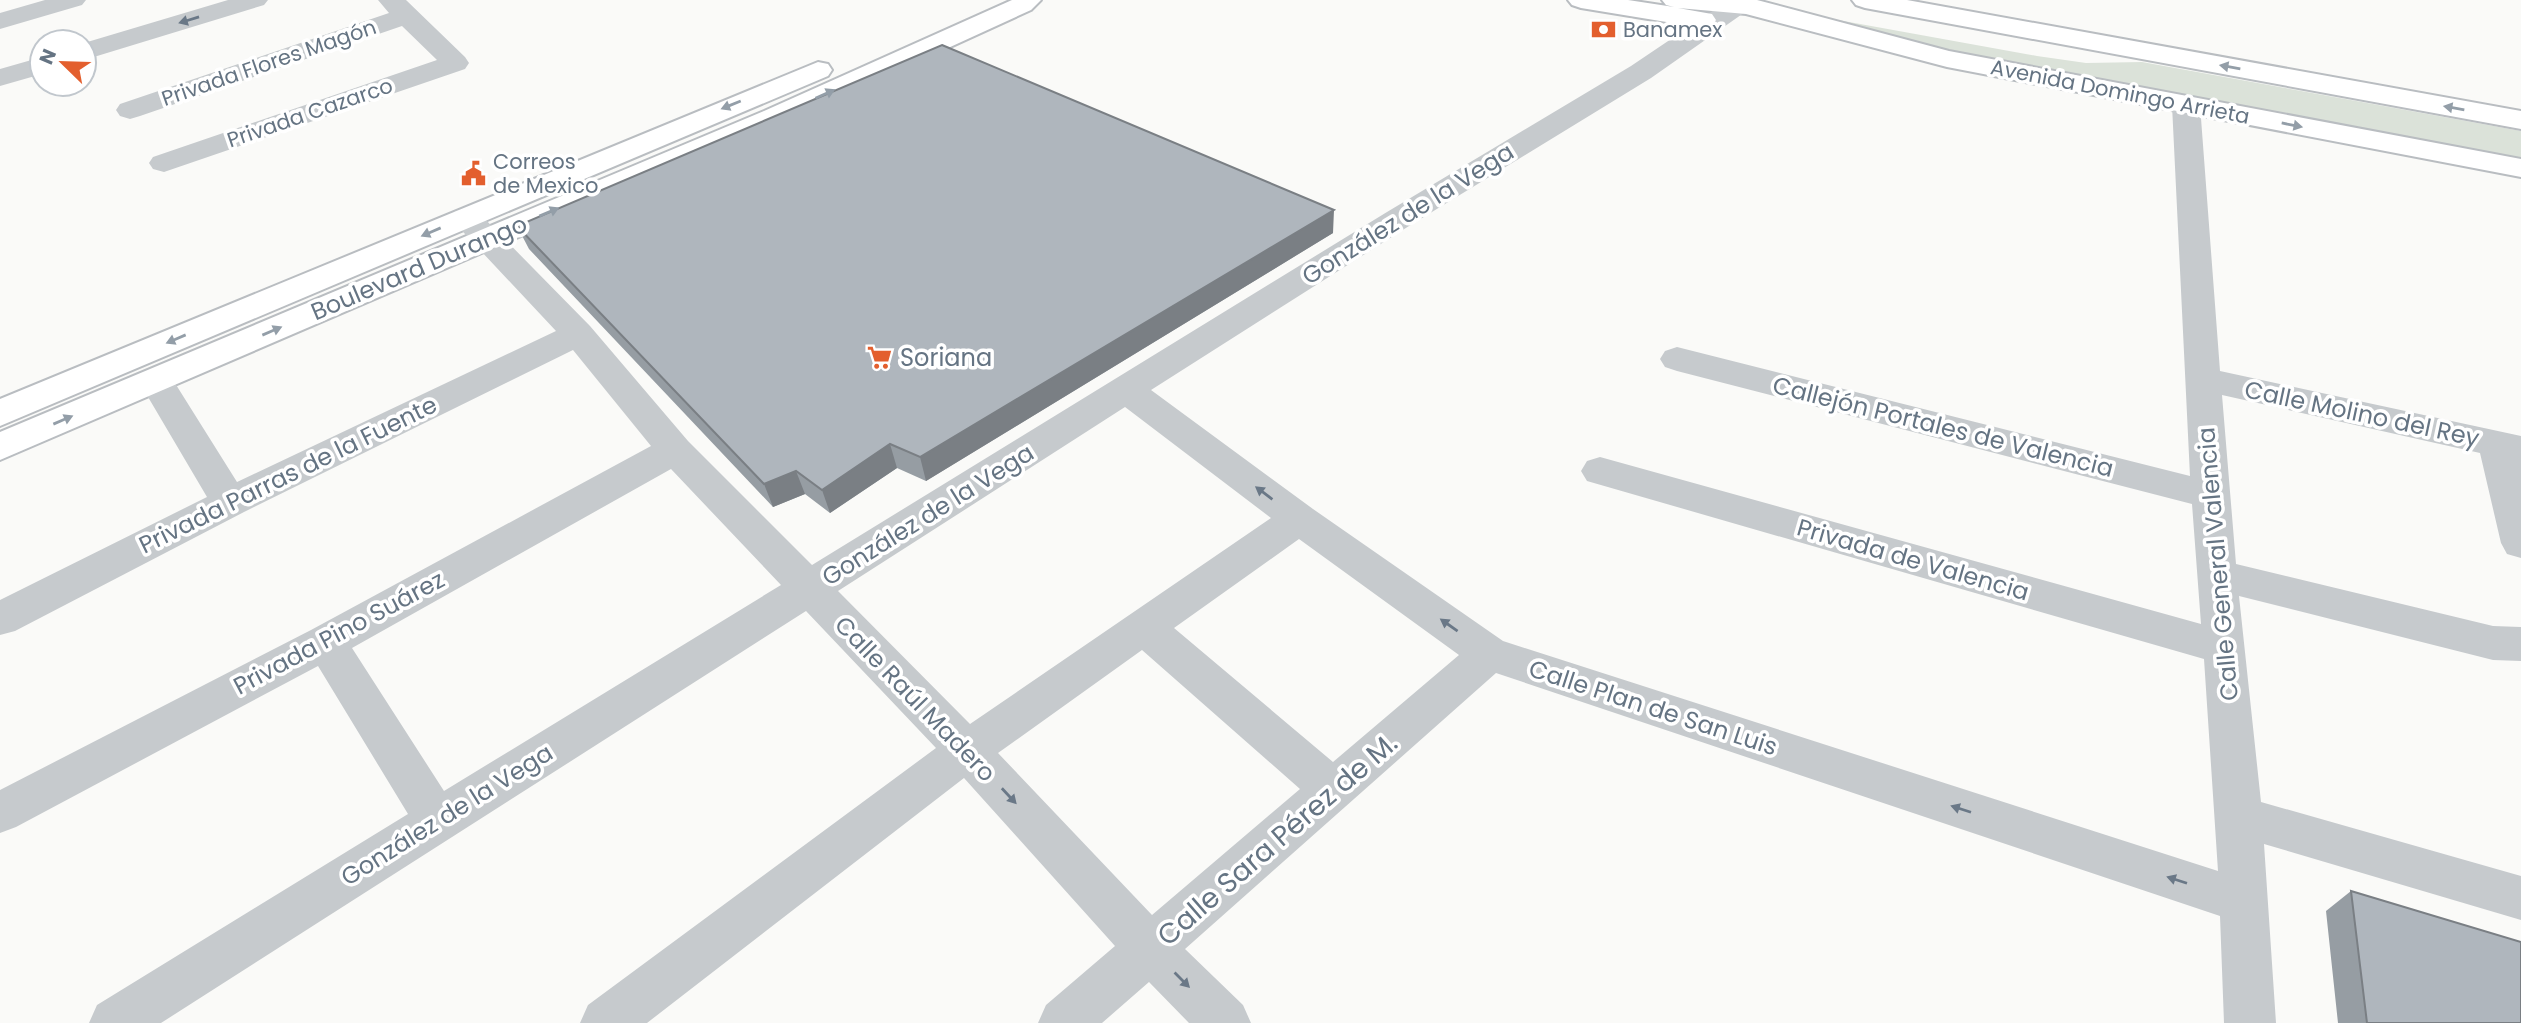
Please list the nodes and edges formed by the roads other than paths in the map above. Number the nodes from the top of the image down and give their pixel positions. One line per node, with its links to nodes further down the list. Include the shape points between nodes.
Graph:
1 (73, 0): 10 (street)
2 (255, 0): 11 (street, one-way to 11)
3 (973, 0): 21 (main road, Boulevard Durango, one-way to 21)
4 (1581, 0): 7 (main road)
5 (1865, 0): 13 (main road, Avenida Domingo Arrieta)
6 (1030, 2): 21 (main road, Boulevard Durango, one-way to 6, via 774,117)
7 (1659, 5): 9 (main road); 12 (main road)
8 (399, 8): 17 (street, Privada Flores Magón); 19 (street, Privada Cazarco, via 455,63)
9 (1726, 9): 12 (street, González de la Vega); 13 (main road, via 1810,10 2022,45); 16 (main road, Avenida Domingo Arrieta)
10 (0, 21)
11 (98, 48)
12 (1678, 48): 26 (street, González de la Vega)
13 (2144, 52): 18 (main road, Avenida Domingo Arrieta, one-way to 13)
14 (28, 68): 15 (street)
15 (2, 73)
16 (2186, 105): 20 (main road, Avenida Domingo Arrieta, one-way to 20); 24 (street, Calle General Valencia)
17 (130, 110)
18 (2521, 120)
19 (164, 163)
20 (2521, 168)
21 (476, 228): 22 (street, Calle Raúl Madero); 25 (main road, Boulevard Durango, one-way to 21); 27 (main road, Boulevard Durango, one-way to 27)
22 (578, 334): 30 (street, Calle Raúl Madero); 33 (street, Privada Parras de la Fuente)
23 (1677, 359): 32 (street, Callejón Portales de Valencia)
24 (2203, 379): 28 (street, Calle Molino del Rey); 32 (street, Calle General Valencia)
25 (156, 380): 29 (main road, Boulevard Durango, one-way to 25); 33 (street)
26 (1128, 391): 34 (street, Calle Plan de San Luis, one-way to 26); 37 (street, González de la Vega)
27 (0, 412)
28 (2509, 446): 35 (street)
29 (0, 447)
30 (675, 450): 37 (street, Calle Raúl Madero); 40 (street, Privada Pino Suárez)
31 (1600, 471): 42 (street, Privada de Valencia)
32 (2210, 495): 36 (street, Calle General Valencia)
33 (230, 502): 38 (street, Privada Parras de la Fuente)
34 (1299, 519): 39 (street); 43 (street, Calle Plan de San Luis, one-way to 34)
35 (2521, 543)
36 (2218, 575): 41 (street, via 2493,643); 42 (street, Calle General Valencia)
37 (808, 589): 44 (street, Calle Raúl Madero); 48 (street, González de la Vega)
38 (0, 619)
39 (1144, 627): 44 (street); 45 (street)
40 (326, 642): 46 (street, Privada Pino Suárez); 48 (street)
41 (2521, 644)
42 (2225, 648): 47 (street, Calle General Valencia)
43 (1489, 654): 45 (street, Calle Sara Pérez de M.); 50 (street, Calle Plan de San Luis, one-way to 43)
44 (967, 750): 51 (street, Calle Raúl Madero, one-way to 51); 53 (street)
45 (1333, 790): 51 (street, Calle Sara Pérez de M.)
46 (0, 813)
47 (2239, 816): 49 (street); 50 (street, Calle General Valencia)
48 (437, 820): 52 (street, González de la Vega)
49 (2521, 898)
50 (2242, 901): 56 (street, Calle General Valencia)
51 (1150, 949): 54 (street, Calle Sara Pérez de M.); 55 (street, Calle Raúl Madero, one-way to 55)
52 (115, 1023)
53 (606, 1023)
54 (1065, 1023)
55 (1225, 1023)
56 (2250, 1023)

